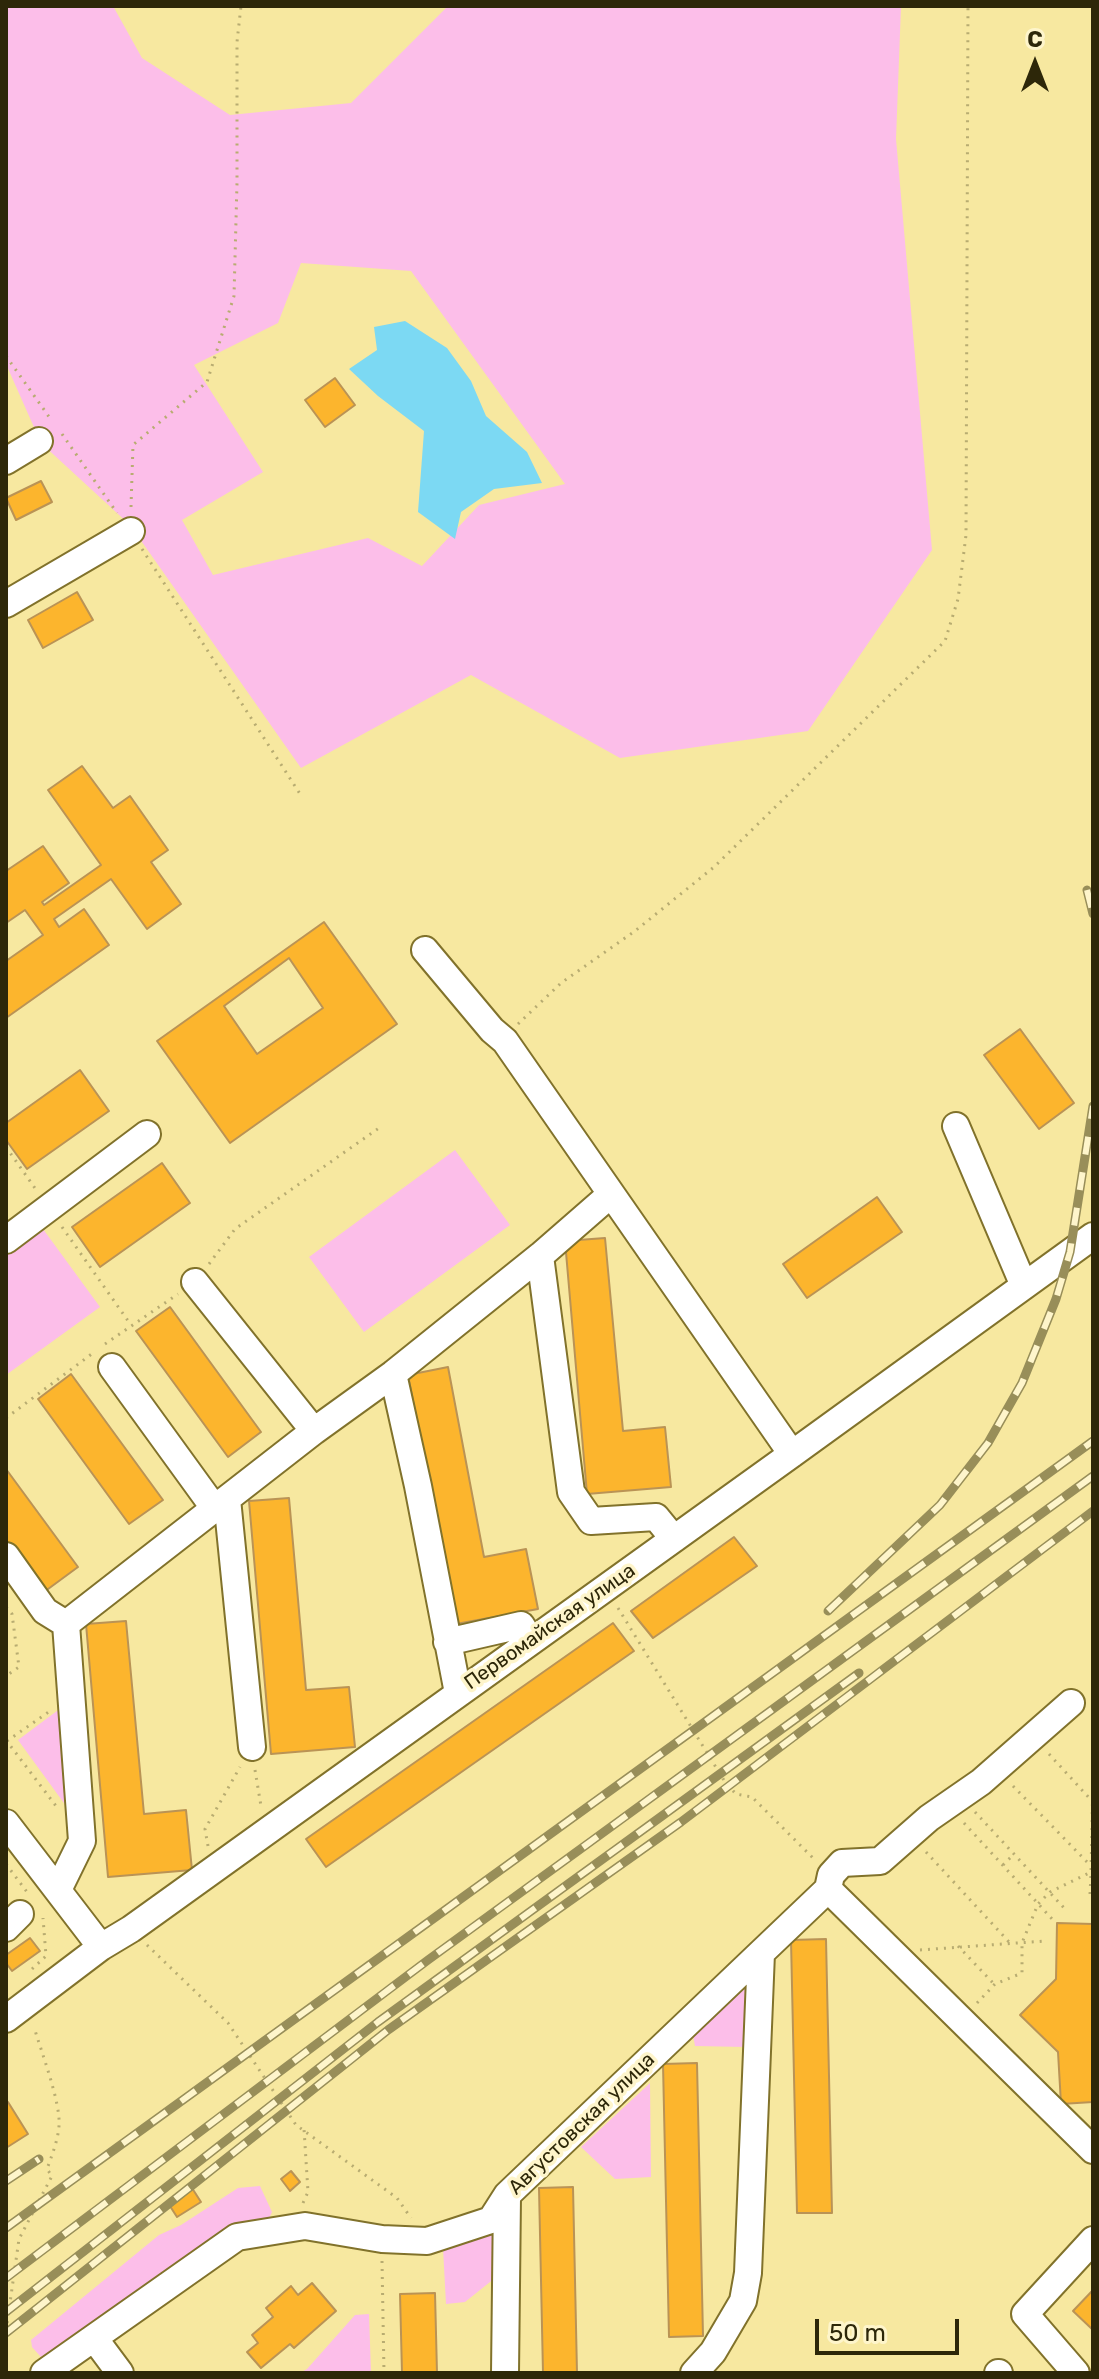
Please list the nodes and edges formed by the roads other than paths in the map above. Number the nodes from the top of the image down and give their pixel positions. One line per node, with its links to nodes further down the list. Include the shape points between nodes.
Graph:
1 (39, 441): 2 (street)
2 (6, 461)
3 (131, 531): 4 (street)
4 (6, 604)
5 (425, 950): 8 (street, via 505,1041)
6 (956, 1126): 13 (street)
7 (147, 1134): 10 (street)
8 (610, 1195): 11 (street); 17 (street)
9 (1093, 1236): 13 (street, Первомайская улица)
10 (6, 1240)
11 (540, 1256): 15 (street); 19 (street, via 571,1492 591,1521 656,1517)
12 (195, 1282): 16 (street)
13 (1024, 1286): 17 (street, Первомайская улица)
14 (112, 1367): 18 (street)
15 (393, 1374): 16 (street); 23 (street)
16 (314, 1431): 18 (street)
17 (792, 1454): 19 (street, Первомайская улица)
18 (221, 1504): 21 (street); 26 (street)
19 (674, 1539): 22 (street, Первомайская улица)
20 (6, 1556): 21 (street, via 45,1611)
21 (66, 1624): 29 (street, via 82,1841)
22 (531, 1641): 23 (street, via 521,1625); 24 (street, Первомайская улица)
23 (447, 1642): 24 (street)
24 (458, 1693): 30 (street, Первомайская улица)
25 (1071, 1703): 28 (street, via 880,1861 842,1863)
26 (252, 1747)
27 (6, 1823): 29 (street)
28 (829, 1882): 31 (street, Августовская улица); 33 (street)
29 (58, 1890): 30 (street)
30 (101, 1947): 32 (street, Первомайская улица)
31 (761, 1953): 34 (street, Августовская улица); 40 (street, via 748,2273 743,2301)
32 (11, 2007)
33 (1093, 2150)
34 (507, 2195): 36 (street, Августовская улица, via 491,2220 427,2241 305,2226 237,2237); 39 (street)
35 (1093, 2240): 41 (street, via 1025,2314)
36 (94, 2338): 37 (street, Августовская улица); 38 (street)
37 (44, 2373)
38 (120, 2373)
39 (505, 2373)
40 (694, 2373)
41 (1076, 2373)

